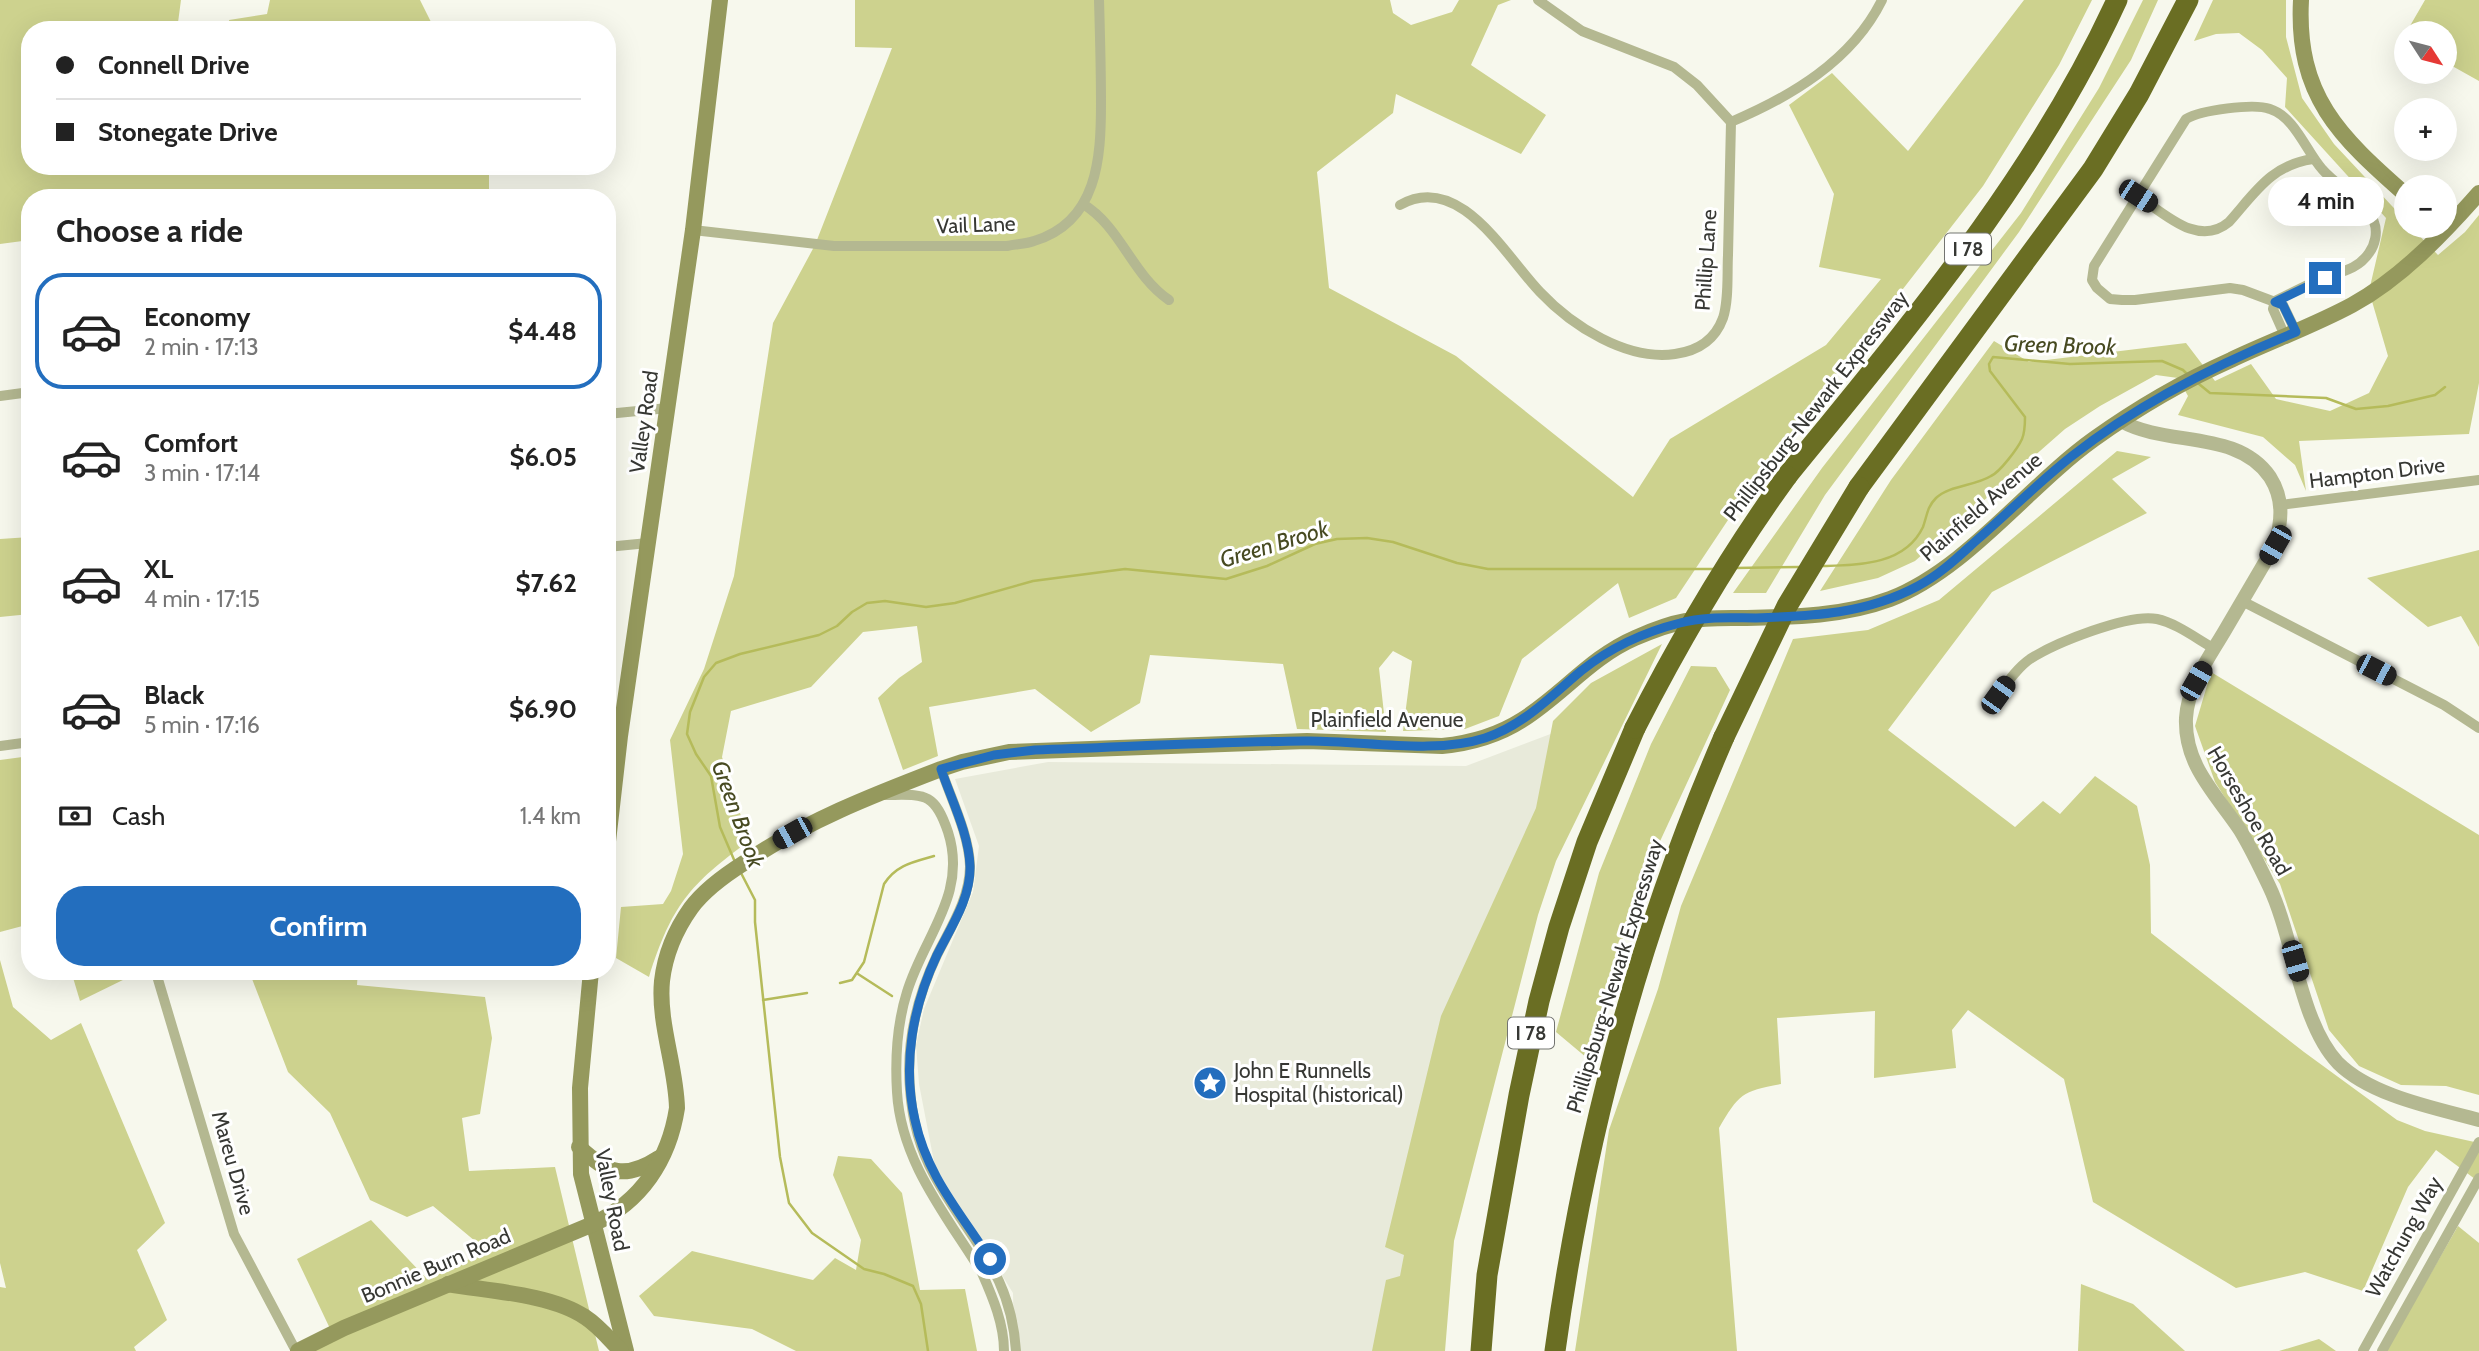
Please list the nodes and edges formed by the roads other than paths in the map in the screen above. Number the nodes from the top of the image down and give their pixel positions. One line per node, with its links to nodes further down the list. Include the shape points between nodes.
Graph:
1 (720, 0): 17 (main road, Valley Road)
2 (1099, 0): 14 (street, Vail Lane, via 1101,144)
3 (1538, 0): 8 (street)
4 (1882, 0): 9 (street, via 1849,46 1815,77)
5 (2117, 0): 53 (highway, Phillipsburg-Newark Expressway / I 78, bridge, via 2067,98 2008,192 1917,316 1759,514 1670,659 1635,728 1587,842 1539,1001 1487,1275)
6 (2188, 0): 54 (highway, Phillipsburg-Newark Expressway / I 78, bridge, via 2093,169 1859,487 1787,606 1724,737 1679,848 1629,1001 1583,1182)
7 (2301, 0): 11 (main road, via 2302,45 2311,79 2330,119)
8 (1551, 4): 9 (street, via 1593,36 1674,67)
9 (1731, 122): 15 (street, Phillip Lane, via 1723,317 1710,340 1688,352 1648,353 1601,339 1540,292 1472,215 1430,198)
10 (2313, 159): 13 (street, via 2279,169 2229,222 2210,232 2191,230); 13 (street, via 2286,119 2270,109 2196,113 2186,119); 20 (street, via 2370,215 2376,237 2361,262)
11 (2394, 184)
12 (2479, 193): 16 (main road, Plainfield Avenue)
13 (2138, 196): 20 (street, via 2092,272 2097,288 2110,299 2230,288)
14 (1083, 204): 17 (street, Vail Lane, via 1051,233 1007,246 834,246); 19 (street, via 1102,217 1143,277)
15 (1400, 205)
16 (2457, 214)
17 (693, 230): 24 (main road, Valley Road)
18 (2432, 238): 21 (main road, Plainfield Avenue, via 2383,285)
19 (1169, 300)
20 (2275, 302): 21 (street, via 2273,309)
21 (2291, 334): 26 (main road, Plainfield Avenue, via 2204,374)
22 (21, 393): 23 (street)
23 (0, 396)
24 (668, 408): 25 (street); 29 (main road, Valley Road)
25 (616, 413)
26 (2121, 421): 28 (street, Horseshoe Road, via 2147,433 2240,451 2265,470); 37 (main road, Plainfield Avenue, via 2069,458 1946,568 1918,586 1874,604 1826,615 1708,618 1656,630 1606,653 1523,720 1476,741 1443,746 1307,741 1035,750)
27 (2479, 480): 28 (street, Hampton Drive)
28 (2280, 505): 31 (street, Horseshoe Road, via 2275,545)
29 (648, 543): 30 (street); 38 (main road, Valley Road)
30 (616, 546)
31 (2242, 601): 32 (street, Horseshoe Road); 34 (street, via 2444,705)
32 (2215, 649): 33 (street, via 2161,620 2129,619 2029,660); 42 (street, Horseshoe Road, via 2191,692 2186,718 2188,745 2202,779 2238,828 2271,889 2317,1032 2337,1062 2361,1081)
33 (1998, 695)
34 (2479, 728)
35 (21, 743): 36 (street)
36 (0, 746)
37 (941, 769): 39 (main road, Plainfield Avenue); 52 (street, via 964,833 970,866 963,901 916,1014 910,1088 914,1118 932,1172 990,1259 1009,1304)
38 (616, 771)
39 (874, 795): 45 (main road, Plainfield Avenue, via 804,826 730,872 692,906 674,939 662,984 677,1087 675,1125); 51 (street, via 915,795 932,800 953,848 949,898 905,996 897,1047 897,1094 900,1119 917,1168 990,1291)
40 (158, 980): 49 (street, Mareu Drive, via 234,1234)
41 (590, 980): 44 (main road, Valley Road)
42 (2479, 1120)
43 (2479, 1142): 55 (street, Watchung Way)
44 (579, 1147): 45 (main road, via 617,1172 642,1169); 47 (main road, Valley Road)
45 (662, 1157): 47 (main road, Plainfield Avenue, via 631,1201)
46 (2479, 1178): 56 (street, Watchung Way)
47 (593, 1224): 48 (main road, Bonnie Burn Road); 50 (main road, Valley Road)
48 (447, 1284): 49 (main road, Bonnie Burn Road); 50 (main road, via 554,1301 588,1318)
49 (297, 1351)
50 (623, 1351)
51 (1004, 1351)
52 (1016, 1351)
53 (1480, 1351)
54 (1555, 1351)
55 (2363, 1351)
56 (2382, 1351)

